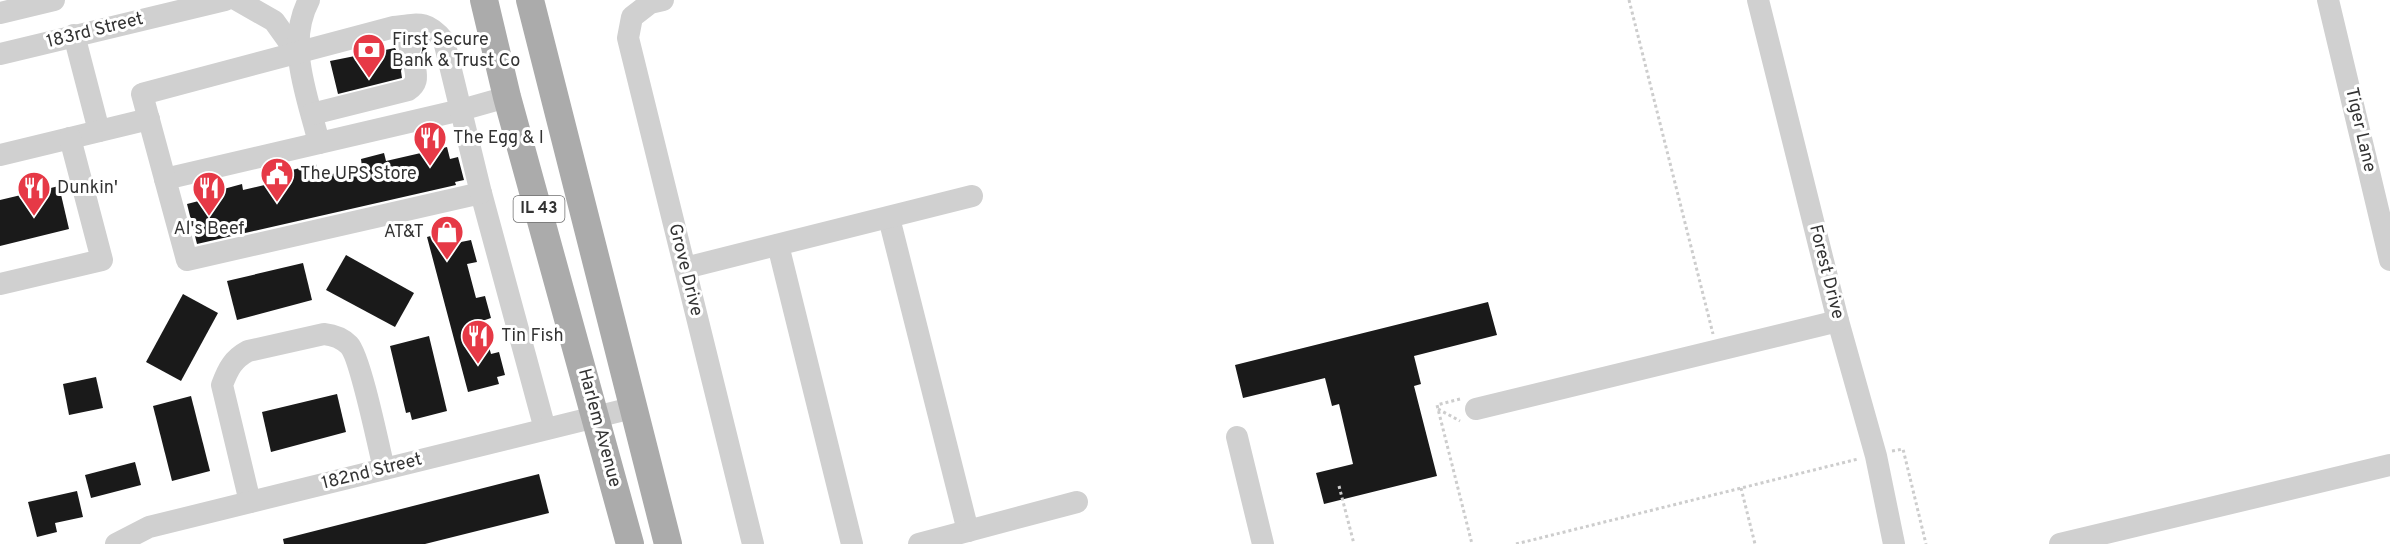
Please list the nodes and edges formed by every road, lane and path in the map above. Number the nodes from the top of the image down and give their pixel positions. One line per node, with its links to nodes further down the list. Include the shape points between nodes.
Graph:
1 (54, 0): 11 (street)
2 (225, 0): 13 (street, 183rd Street)
3 (237, 0): 14 (street, via 274,21)
4 (309, 0): 14 (street, via 299,26)
5 (484, 0): 16 (main road, Harlem Avenue / IL 43)
6 (530, 0): 34 (main road, Harlem Avenue / IL 43)
7 (1629, 0): 33 (path)
8 (1758, 0): 32 (street, Forest Drive)
9 (2328, 0): 29 (street, Tiger Lane)
10 (656, 2): 30 (street, Grove Drive, via 632,18 628,38)
11 (0, 13)
12 (405, 26): 14 (street); 17 (street, via 418,24 434,29 444,41); 18 (street, via 413,58 414,86)
13 (74, 35): 15 (street, 183rd Street); 20 (street)
14 (297, 53): 18 (street); 19 (street, via 142,94)
15 (0, 54)
16 (507, 96): 17 (street); 37 (main road, Harlem Avenue / IL 43)
17 (461, 110): 22 (street); 25 (street)
18 (312, 114): 22 (street)
19 (149, 119): 20 (street); 24 (street)
20 (99, 131): 21 (street)
21 (70, 138): 23 (street); 31 (street, via 102,260)
22 (319, 143): 24 (street)
23 (0, 155)
24 (165, 180): 25 (street, via 187,260)
25 (481, 193): 38 (street)
26 (972, 196): 27 (street)
27 (889, 218): 28 (street); 48 (street)
28 (778, 245): 30 (street); 53 (street)
29 (2389, 253)
30 (685, 268): 52 (street, Grove Drive)
31 (0, 285)
32 (1838, 321): 36 (street); 59 (street, Forest Drive, via 1876,456)
33 (1713, 335)
34 (632, 408): 37 (street, 182nd Street); 51 (main road, Harlem Avenue / IL 43)
35 (1438, 408): 36 (path)
36 (1468, 415)
37 (597, 417): 38 (street, 182nd Street); 50 (main road, Harlem Avenue / IL 43)
38 (545, 429): 43 (street, 182nd Street)
39 (1237, 437): 55 (street)
40 (1882, 454): 60 (path, via 1903,449)
41 (1863, 458): 45 (path)
42 (2390, 465): 61 (street)
43 (384, 469): 46 (street, 182nd Street); 46 (street, via 350,345 324,334 248,351 237,357 222,385)
44 (1339, 486): 56 (path)
45 (1741, 488): 57 (path); 58 (path)
46 (250, 502): 49 (street, 182nd Street, via 150,528)
47 (1077, 502): 48 (street)
48 (968, 531): 54 (street)
49 (116, 544)
50 (630, 544)
51 (668, 544)
52 (753, 544)
53 (852, 544)
54 (919, 544)
55 (1263, 544)
56 (1354, 544)
57 (1516, 544)
58 (1755, 544)
59 (1894, 544)
60 (1926, 544)
61 (2060, 544)

